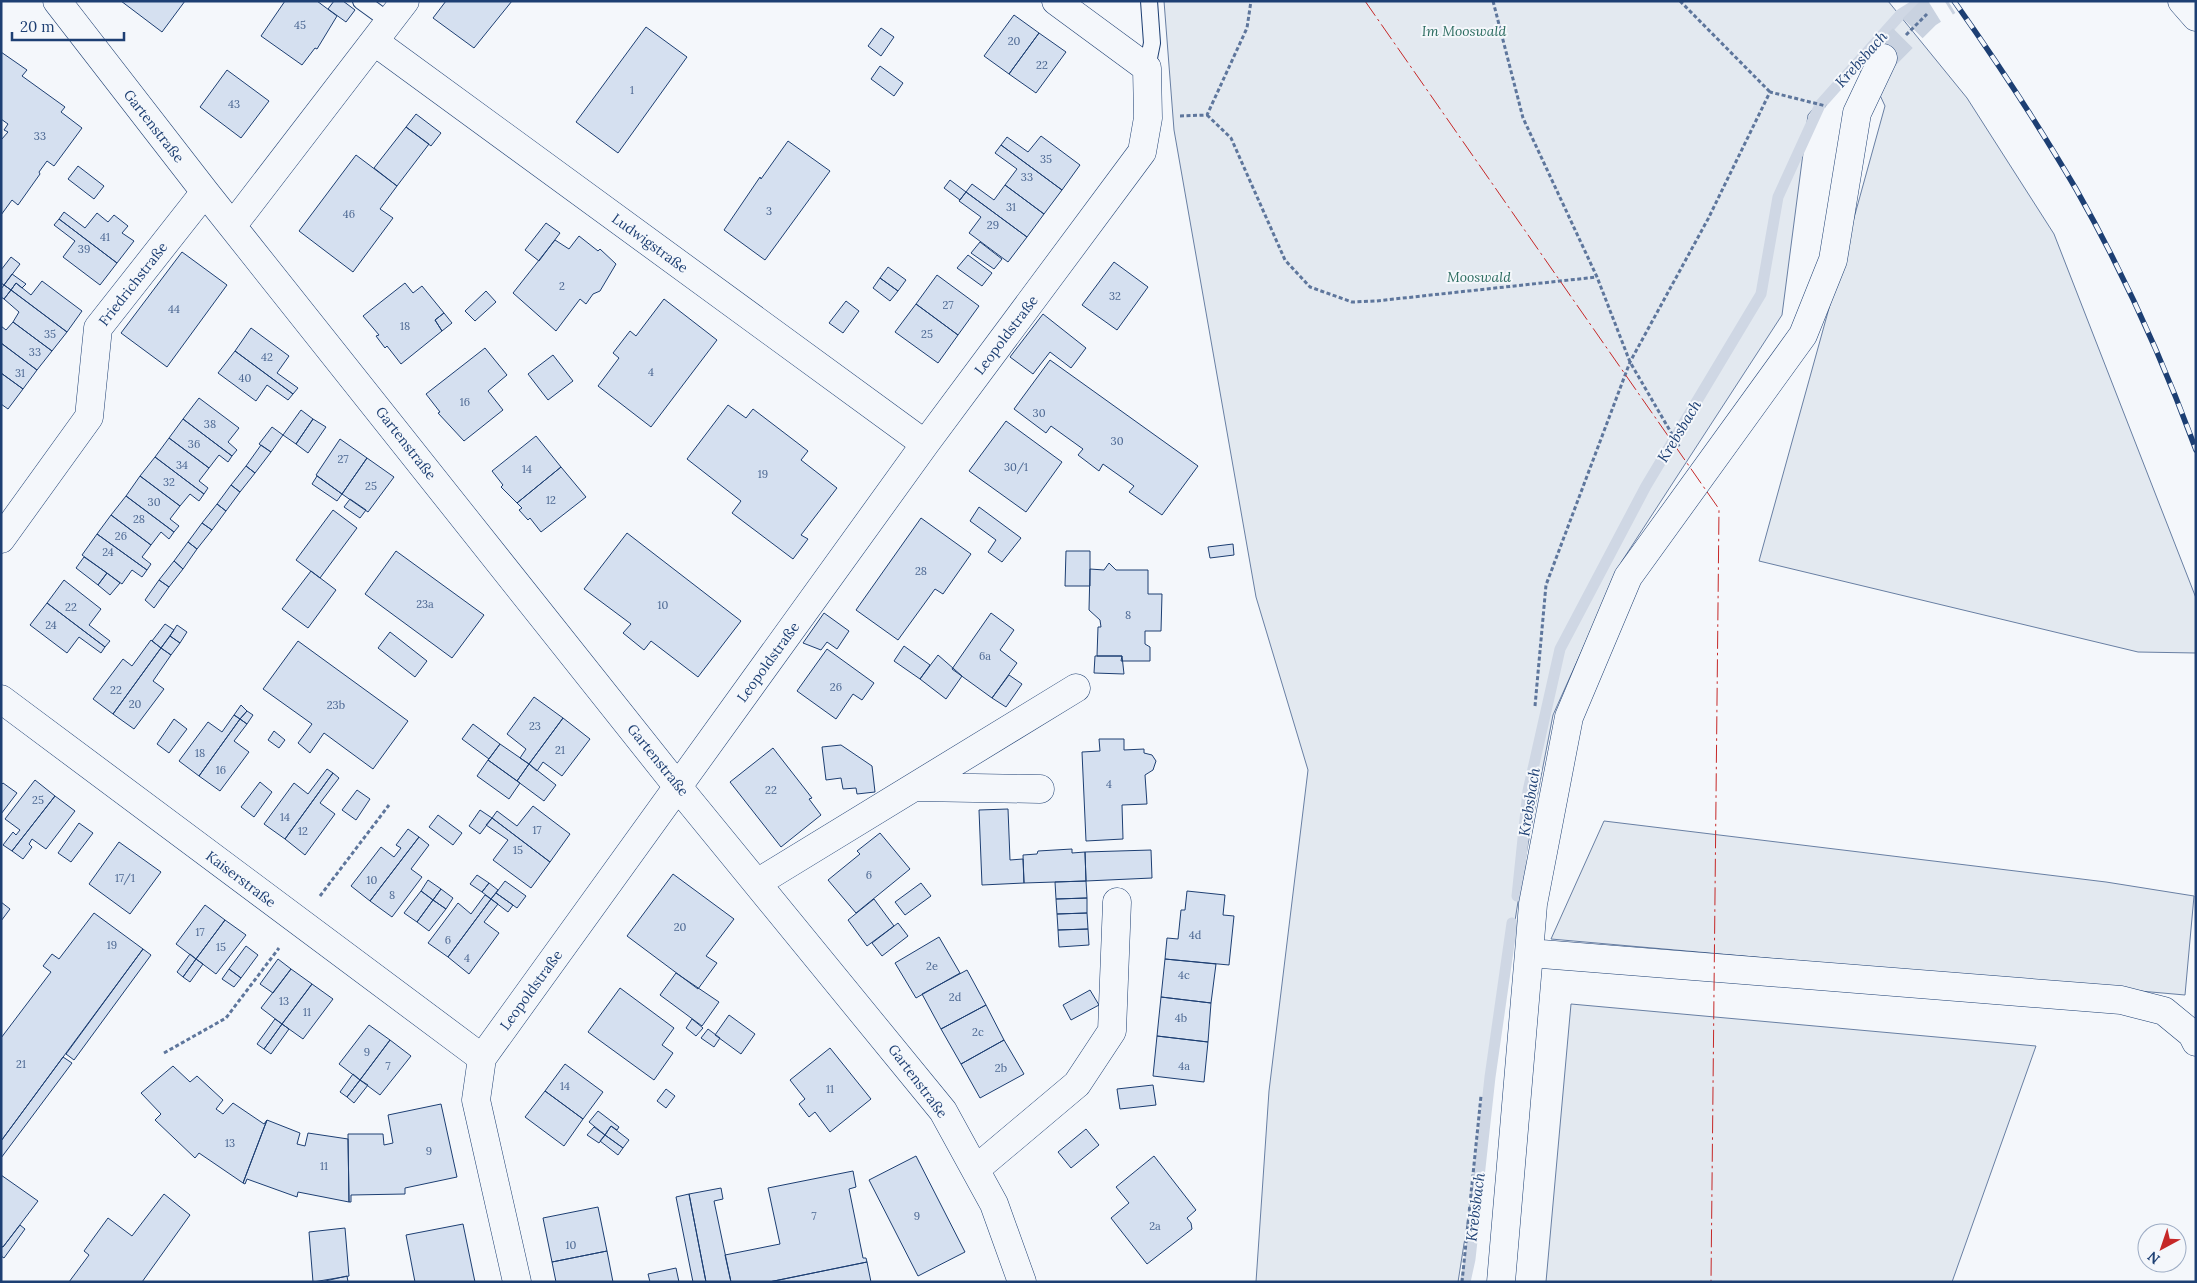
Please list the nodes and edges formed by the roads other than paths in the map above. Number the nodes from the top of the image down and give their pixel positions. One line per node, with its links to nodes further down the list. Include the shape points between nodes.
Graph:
1 (57, 1): 10 (street, Gartenstraße)
2 (361, 1): 7 (lane)
3 (1056, 1): 9 (street)
4 (1149, 1): 9 (lane, via 1152,43)
5 (2182, 1): 6 (street)
6 (2196, 17)
7 (390, 22): 11 (street); 12 (street, Ludwigstraße)
8 (1883, 58): 21 (street, via 1857,113 1833,260 1802,335 1628,577 1569,717 1533,904)
9 (1147, 68): 12 (street, Leopoldstraße, via 1148,118 1142,152)
10 (205, 192): 11 (street, Gartenstraße); 13 (street, Friedrichstraße, via 98,328 90,417)
11 (233, 225): 16 (street, Gartenstraße)
12 (925, 444): 16 (street, Leopoldstraße)
13 (1, 539)
14 (1076, 688): 17 (street)
15 (1, 699): 23 (street, Kaiserstraße)
16 (678, 786): 19 (street, Gartenstraße); 23 (street, Leopoldstraße)
17 (915, 787): 18 (street); 19 (street)
18 (1040, 789)
19 (758, 883): 24 (street, Gartenstraße, via 943,1111)
20 (1117, 902): 24 (street, via 1112,1031 1077,1084)
21 (1529, 953): 22 (street, via 2121,1000 2164,1011 2192,1034); 27 (street)
22 (2196, 1042)
23 (482, 1058): 25 (street, Leopoldstraße, via 476,1100)
24 (976, 1169): 26 (street, Gartenstraße, via 994,1204)
25 (517, 1282)
26 (1022, 1282)
27 (1501, 1282)

